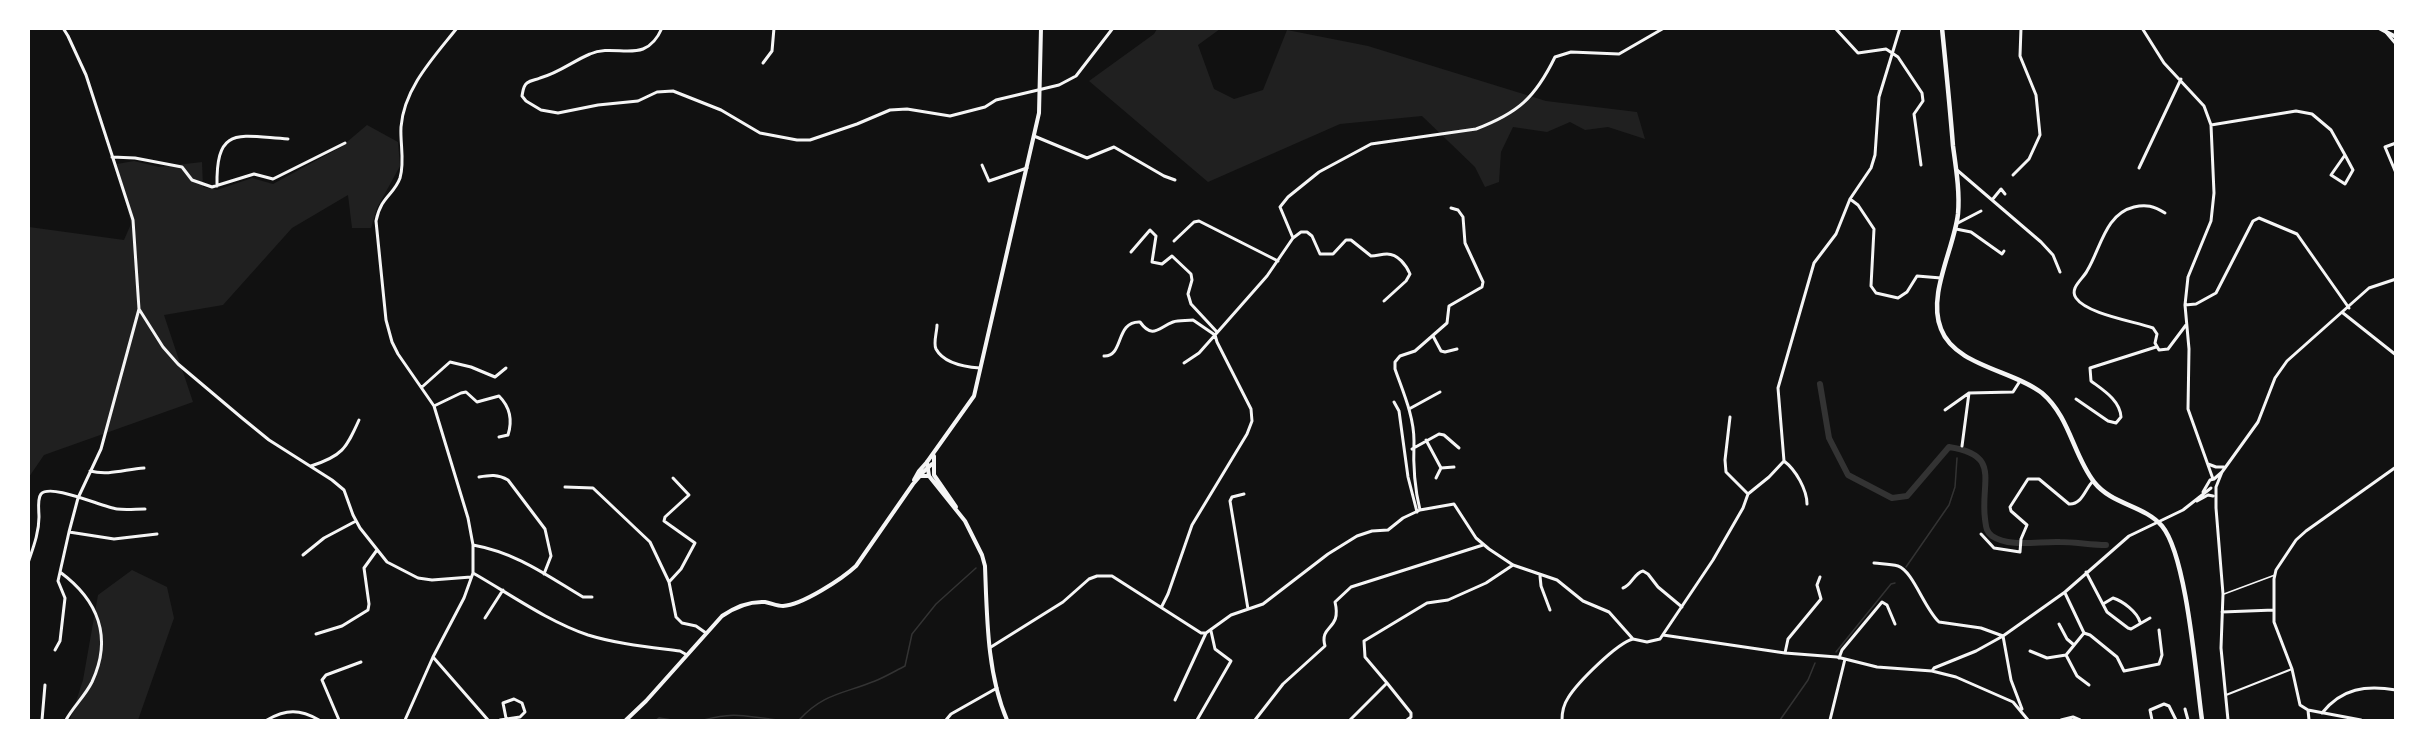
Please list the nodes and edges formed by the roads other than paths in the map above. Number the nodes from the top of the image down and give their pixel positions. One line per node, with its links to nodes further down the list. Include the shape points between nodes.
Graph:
1 (63, 28): 27 (street, via 86,75)
2 (457, 28): 71 (street, via 409,94 401,125 399,181 378,208 376,221 386,320 398,354)
3 (662, 28): 20 (street, via 648,47 628,53 590,54 528,82 522,96 541,110 558,113 638,101 657,92 673,91 721,110 760,133 803,140 890,110 950,116)
4 (774, 28): 18 (street, via 772,51)
5 (1041, 28): 20 (main road)
6 (1113, 28): 20 (street, via 1076,76)
7 (1664, 28): 44 (street, via 1619,54 1571,52 1555,57 1533,93 1514,112 1490,124 1371,144 1319,172 1280,207)
8 (1835, 28): 17 (street, via 1858,53 1886,49)
9 (1900, 28): 17 (street)
10 (1942, 28): 31 (main road)
11 (2021, 28): 34 (street, via 2020,57 2036,95 2040,135 2029,159)
12 (2142, 28): 19 (street, via 2159,57)
13 (2379, 28): 14 (main road)
14 (2385, 31): 15 (main road); 16 (street)
15 (2396, 37)
16 (2396, 44)
17 (1892, 52): 29 (street, via 1923,97 1914,114); 38 (street, via 1879,97 1875,155)
18 (763, 63)
19 (2181, 80): 21 (street, via 2204,106); 32 (street)
20 (1041, 89): 22 (main road)
21 (2211, 125): 26 (street, via 2296,111 2312,114 2331,130); 53 (street, via 2212,214 2188,278)
22 (1034, 136): 30 (main road); 35 (street, via 1087,158 1114,147)
23 (288, 139): 36 (street, via 229,140 218,154)
24 (345, 143): 36 (street, via 273,179 254,174)
25 (2396, 143): 33 (street, via 2385,147)
26 (2345, 155): 26 (street, via 2331,175 2345,184 2353,170)
27 (112, 157): 36 (street, via 182,166 192,180); 55 (street, via 133,220)
28 (982, 165): 30 (street, via 989,181)
29 (1921, 165)
30 (1027, 168): 69 (main road)
31 (1956, 168): 39 (street); 43 (main road)
32 (2139, 168)
33 (2396, 173)
34 (2013, 175)
35 (1175, 180)
36 (217, 186)
37 (2005, 194): 39 (street, via 2001,189)
38 (1850, 199): 50 (street, via 1874,229 1872,286 1876,293 1898,298 1917,276); 86 (street, via 1836,234 1814,263 1778,388)
39 (1992, 200): 49 (street, via 2041,242 2053,255)
40 (1451, 208): 60 (street, via 1463,217 1465,243 1483,282 1482,287 1449,306 1447,323)
41 (1981, 211): 43 (street)
42 (2164, 213): 63 (street, via 2142,205 2118,214 2074,289 2078,301 2099,314 2153,328 2157,334)
43 (1956, 226): 46 (street, via 2002,254); 50 (main road)
44 (1293, 238): 48 (street); 52 (street, via 1307,232 1320,254 1325,255 1333,254 1346,240 1351,240 1371,256 1396,256 1410,274)
45 (1174, 241): 48 (street, via 1199,221)
46 (2004, 251)
47 (1131, 252): 59 (street, via 1150,230 1154,233 1152,262 1162,264 1172,256 1191,274 1191,304)
48 (1278, 261): 59 (street)
49 (2060, 272)
50 (1942, 278): 70 (main road, via 1937,311 1947,339 1965,356)
51 (2396, 279): 54 (street, via 2369,288)
52 (1384, 301)
53 (2185, 305): 54 (street, via 2196,304 2216,293 2253,221 2259,218 2297,234); 58 (street)
54 (2349, 308): 56 (street)
55 (139, 309): 89 (street, via 178,364 269,440); 96 (street, via 101,449)
56 (2343, 313): 65 (street); 90 (street, via 2280,370 2258,422)
57 (937, 325): 69 (street, via 935,344 941,355 956,364)
58 (2186, 325): 61 (street); 62 (street)
59 (1216, 334): 66 (street, via 1193,320 1172,322 1152,332 1134,322 1125,328 1114,353); 67 (street); 142 (street, via 1251,409 1252,421 1192,525)
60 (1433, 336): 64 (street, via 1441,351); 77 (street, via 1395,362)
61 (2188, 337): 62 (street); 88 (street, via 2188,409)
62 (2177, 339): 63 (street, via 2168,349)
63 (2156, 347): 74 (street, via 2090,368 2091,381 2118,405 2121,417 2116,423)
64 (1457, 349)
65 (2396, 355)
66 (1104, 356)
67 (1184, 363)
68 (506, 368): 71 (street, via 495,378 450,362)
69 (980, 368): 87 (main road, via 969,406)
70 (2020, 381): 73 (street, via 2013,392); 102 (main road, via 2042,394 2059,412)
71 (422, 387): 76 (street)
72 (1440, 392): 77 (street)
73 (1970, 393): 78 (street); 83 (street)
74 (2076, 399)
75 (1394, 402): 114 (street, via 1399,411 1408,477)
76 (434, 406): 81 (street, via 466,392 477,402 499,396 507,404 511,420 508,435); 121 (street)
77 (1409, 409): 84 (street)
78 (1945, 410)
79 (1730, 417): 107 (street, via 1726,472)
80 (359, 420): 89 (street, via 350,440 335,457)
81 (499, 437)
82 (1426, 440): 84 (street); 85 (street, via 1444,435); 95 (street)
83 (1962, 446)
84 (1412, 448): 114 (street)
85 (1459, 448)
86 (1784, 461): 107 (street); 110 (street, via 1807,496)
87 (930, 463): 94 (main road); 103 (main road, via 919,471); 115 (main road, via 939,484)
88 (2208, 465): 90 (street); 104 (street)
89 (311, 466): 116 (street, via 344,490)
90 (2225, 466): 104 (street)
91 (1454, 467): 95 (street)
92 (2396, 467): 132 (street, via 2306,531 2284,556)
93 (144, 468): 96 (street, via 112,474)
94 (927, 468): 97 (main road); 98 (main road)
95 (1441, 468): 101 (street)
96 (90, 471): 109 (street)
97 (920, 476): 98 (main road); 103 (main road)
98 (929, 476): 115 (main road)
99 (479, 477): 130 (street, via 501,476 508,480 544,529 551,556)
100 (673, 478): 135 (street, via 689,495 664,521 695,543)
101 (1436, 478)
102 (2093, 481): 117 (main road, via 2112,498); 120 (street, via 2073,505 2039,479 2028,480 2010,507 2027,525 2019,552 1994,548)
103 (913, 484): 155 (main road, via 847,575 796,603 743,604 722,616)
104 (2213, 484): 108 (street); 111 (street); 112 (street)
105 (565, 487): 135 (street, via 593,488 650,542)
106 (1244, 494): 144 (street, via 1230,501)
107 (1748, 494): 143 (street)
108 (2213, 496): 111 (street); 112 (street)
109 (78, 498): 113 (street, via 117,509); 118 (street); 125 (street, via 49,490 42,494 39,527)
110 (1806, 504)
111 (2190, 505): 117 (street)
112 (2216, 508): 139 (street)
113 (145, 509)
114 (1419, 511): 122 (street, via 1454,504); 144 (street, via 1388,530 1362,533 1344,543 1263,604)
115 (964, 520): 163 (main road, via 985,566)
116 (356, 521): 123 (street); 124 (street)
117 (2157, 521): 129 (street, via 2129,536); 210 (main road, via 2177,558)
118 (69, 532): 119 (street, via 114,539); 128 (street)
119 (157, 534)
120 (1981, 534)
121 (473, 545): 130 (street, via 516,556); 131 (street)
122 (1484, 545): 127 (street); 199 (street, via 1351,587 1335,602 1337,618 1324,632 1324,645 1283,684)
123 (377, 550): 131 (street, via 387,562 418,578); 158 (street, via 364,568 368,610 342,626)
124 (303, 555)
125 (28, 563)
126 (1874, 563): 160 (street, via 1906,570 1939,622 1981,628)
127 (1513, 565): 133 (street); 175 (street, via 1486,584 1448,600 1427,603 1364,641 1365,657)
128 (60, 572): 164 (street, via 58,581 65,598 60,640); 188 (street, via 86,595 102,634 92,682)
129 (2086, 572): 138 (street); 141 (street)
130 (544, 574): 140 (street, via 583,597)
131 (472, 575): 137 (street); 169 (street)
132 (2275, 575): 139 (lane); 146 (street)
133 (1540, 576): 145 (street); 161 (street, via 1557,580 1583,601 1609,612)
134 (1820, 577): 166 (street, via 1817,585 1821,598 1788,639)
135 (669, 582): 155 (street, via 676,617)
136 (1623, 588): 143 (street, via 1643,571)
137 (503, 590): 148 (street); 167 (street, via 549,618 588,635)
138 (2065, 592): 157 (street); 160 (street)
139 (2223, 594): 147 (street)
140 (592, 597)
141 (2103, 604): 150 (street, via 2107,612 2128,628); 150 (street, via 2118,599 2135,613)
142 (1161, 606): 156 (street); 163 (street, via 1112,576 1097,576 1064,602)
143 (1682, 607): 159 (street)
144 (1248, 609): 154 (street, via 1232,615)
145 (1550, 610)
146 (2274, 610): 147 (street); 173 (street, via 2274,622)
147 (2222, 612): 180 (street)
148 (485, 618)
149 (2150, 618): 150 (street)
150 (2140, 623)
151 (1895, 624): 170 (street, via 1882,602)
152 (2059, 624): 162 (street)
153 (2159, 630): 157 (street, via 2159,664 2128,672 2121,669 2116,657)
154 (1211, 631): 156 (street); 198 (street, via 1215,649 1231,661)
155 (706, 633): 167 (main road)
156 (1206, 633): 181 (street)
157 (2084, 633): 162 (street)
158 (316, 634)
159 (1663, 635): 161 (street, via 1647,642); 166 (street)
160 (2003, 636): 174 (street); 184 (street, via 2011,680)
161 (1633, 639): 202 (street, via 1622,643 1573,690)
162 (2074, 645): 168 (street)
163 (991, 647): 178 (main road)
164 (55, 650)
165 (2030, 651): 168 (street, via 2047,658)
166 (1785, 653): 170 (street)
167 (687, 655): 195 (main road)
168 (2066, 655): 177 (street, via 2077,676)
169 (433, 657): 192 (street); 193 (street)
170 (1839, 658): 171 (street)
171 (1845, 659): 174 (street, via 1877,667); 203 (street)
172 (361, 662): 191 (street, via 322,680)
173 (2292, 669): 180 (street); 183 (street, via 2300,705)
174 (1932, 671): 184 (street, via 1970,681 2013,702)
175 (1387, 683): 200 (street); 201 (street, via 1411,713)
176 (45, 685): 187 (street)
177 (2088, 685)
178 (997, 688): 196 (street); 197 (main road)
179 (2396, 690): 185 (street, via 2353,690 2337,697)
180 (2226, 695): 211 (street)
181 (1174, 700)
182 (2185, 709): 209 (street)
183 (2308, 710): 185 (street); 212 (street)
184 (2022, 711): 204 (street)
185 (2322, 712): 213 (street)
186 (506, 718): 186 (street, via 520,717 525,712 522,703 514,699 503,703); 194 (street)
187 (42, 720)
188 (66, 720)
189 (267, 720): 190 (street, via 282,712 296,711)
190 (319, 720)
191 (339, 720)
192 (405, 720)
193 (488, 720)
194 (500, 720)
195 (626, 720)
196 (946, 720)
197 (1007, 720)
198 (1197, 720)
199 (1255, 720)
200 (1350, 720)
201 (1407, 720)
202 (1562, 720)
203 (1830, 720)
204 (2028, 720)
205 (2061, 720): 206 (street)
206 (2080, 720)
207 (2152, 720): 208 (street, via 2150,710 2164,704)
208 (2176, 720)
209 (2188, 720)
210 (2202, 720)
211 (2228, 720)
212 (2309, 720)
213 (2361, 720)

